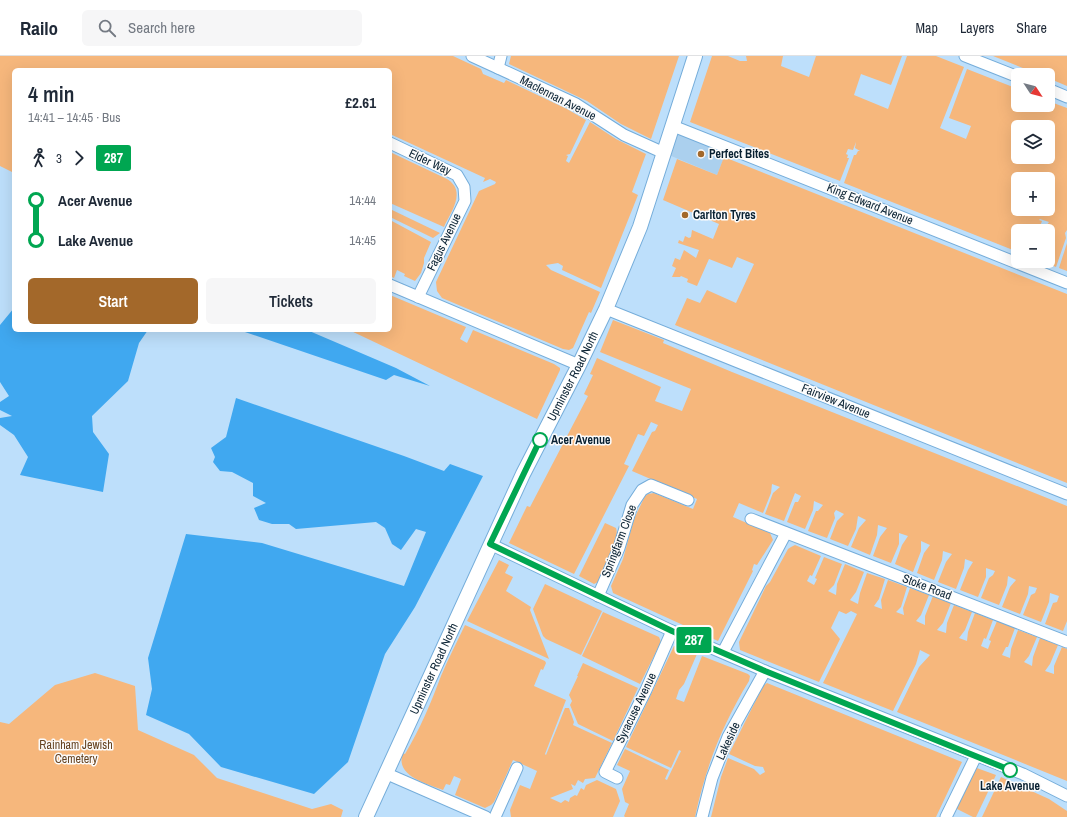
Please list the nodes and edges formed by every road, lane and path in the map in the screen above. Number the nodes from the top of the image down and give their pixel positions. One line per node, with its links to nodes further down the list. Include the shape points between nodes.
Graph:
1 (472, 56): 5 (street, Maclennan Avenue)
2 (501, 56): 5 (street)
3 (695, 56): 9 (street, Upminster Road North)
4 (965, 56): 6 (street)
5 (498, 68): 11 (street, Maclennan Avenue, via 576,104 624,135)
6 (1011, 74)
7 (1055, 92): 8 (street)
8 (1067, 97)
9 (672, 126): 11 (street, Upminster Road North); 13 (street, King Edward Avenue)
10 (392, 144): 12 (street, Elder Way, via 457,175)
11 (664, 153): 16 (street, Upminster Road North, via 640,227)
12 (464, 187): 15 (street, Fagus Avenue, via 465,201)
13 (1067, 283)
14 (392, 286): 15 (street)
15 (418, 297): 17 (street)
16 (606, 308): 17 (street, Upminster Road North); 18 (street, Fairview Avenue)
17 (579, 365): 22 (street, Upminster Road North)
18 (1067, 494)
19 (688, 500): 23 (street, Springfarm Close, via 651,485 642,490 632,505 619,548)
20 (751, 519): 21 (street, Stoke Road)
21 (786, 533): 25 (street, Stoke Road); 26 (street)
22 (490, 544): 23 (street); 30 (street, Upminster Road North)
23 (598, 596): 24 (street)
24 (672, 631): 26 (street); 31 (street, Syracuse Avenue, via 605,772)
25 (1067, 642)
26 (722, 652): 27 (street)
27 (765, 671): 28 (street); 36 (street, Lakeside, via 728,737 712,778)
28 (976, 756): 32 (street, via 1022,774); 37 (street)
29 (517, 768): 35 (street)
30 (385, 773): 33 (street, Upminster Road North); 34 (street)
31 (617, 778)
32 (1067, 796)
33 (366, 817)
34 (486, 817)
35 (495, 817)
36 (702, 817)
37 (946, 817)

